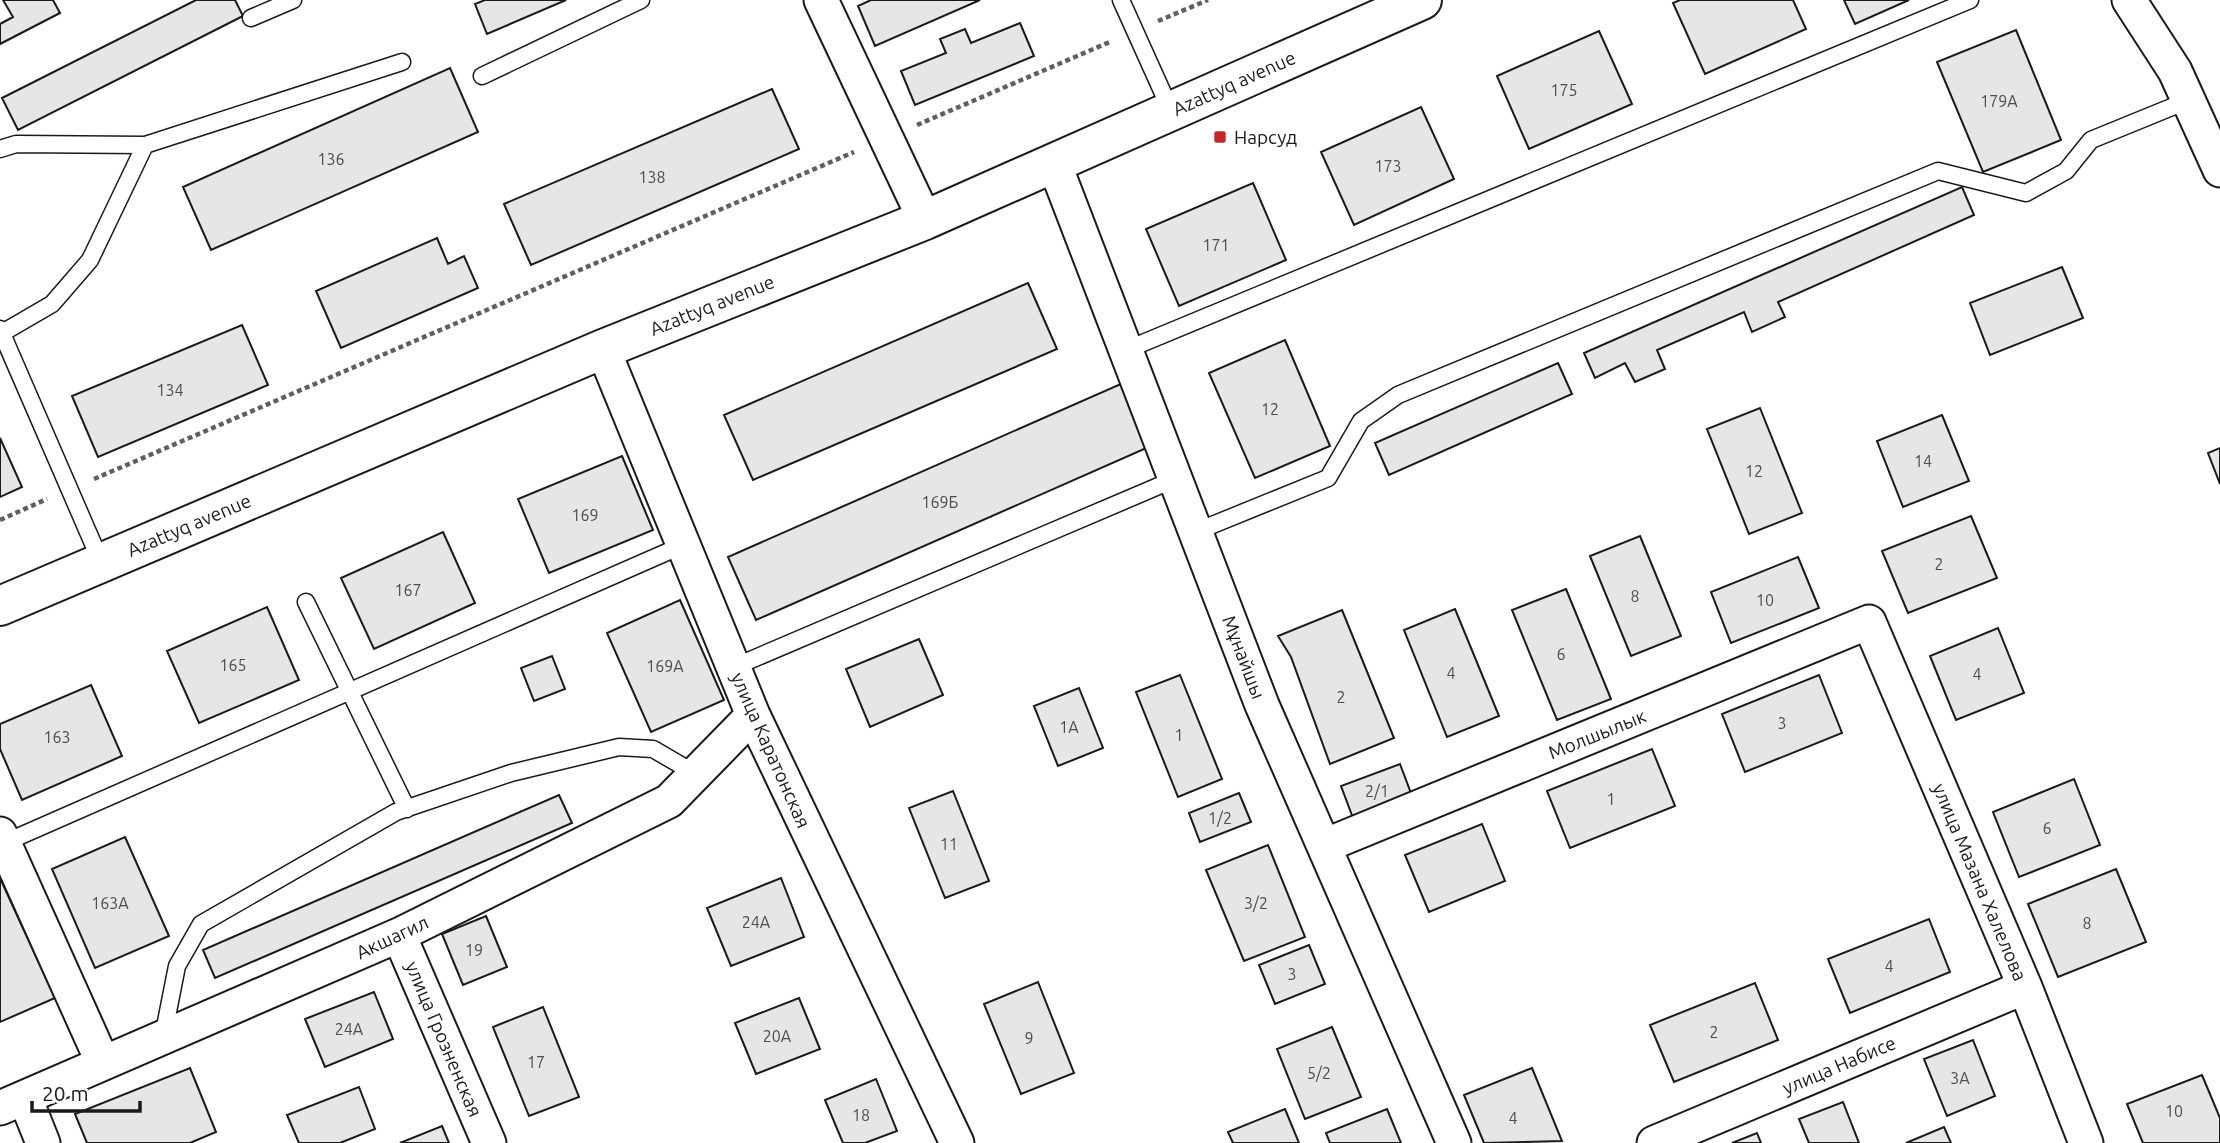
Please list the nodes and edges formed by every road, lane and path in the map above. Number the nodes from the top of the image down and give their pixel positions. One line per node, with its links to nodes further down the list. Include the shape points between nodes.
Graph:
1 (293, 0): 9 (lane)
2 (641, 0): 12 (lane)
3 (821, 0): 15 (street)
4 (1121, 0): 10 (lane)
5 (1208, 0): 10 (path)
6 (1422, 0): 14 (main road, Azattyq avenue)
7 (1970, 0): 23 (lane)
8 (2129, 0): 13 (street)
9 (250, 18)
10 (1134, 32): 14 (lane); 15 (path)
11 (402, 62): 16 (lane)
12 (482, 76)
13 (2189, 100): 19 (street); 27 (lane, via 2091,140 2066,171 2026,193 1938,171 1398,395 1361,421 1328,478)
14 (1171, 111): 18 (main road, Azattyq avenue)
15 (886, 138): 20 (street); 25 (path)
16 (145, 145): 17 (lane, via 16,144); 21 (lane, via 90,260 52,304)
17 (0, 149)
18 (1054, 163): 20 (main road, Azattyq avenue); 23 (street, Мұнайшы)
19 (2220, 170)
20 (925, 220): 22 (main road, Azattyq avenue)
21 (1, 331): 25 (lane)
22 (603, 349): 28 (street, улица Каратонская); 29 (main road, Azattyq avenue)
23 (1126, 351): 24 (street, Мұнайшы)
24 (1175, 479): 27 (street, Мұнайшы); 33 (lane)
25 (69, 489): 26 (path); 29 (lane)
26 (0, 520)
27 (1195, 532): 39 (street, Мұнайшы, via 1262,705)
28 (683, 545): 33 (street, улица Каратонская); 34 (lane)
29 (101, 562): 31 (main road, Azattyq avenue)
30 (306, 602): 34 (lane)
31 (0, 606)
32 (1869, 622): 39 (street, Молшылык); 41 (street, улица Мазана Халелова)
33 (734, 667): 35 (street, улица Каратонская)
34 (349, 691): 37 (lane); 38 (lane)
35 (753, 715): 36 (street, Акшагил); 47 (street, улица Каратонская)
36 (696, 774): 37 (lane, via 653,749 619,747 511,773); 40 (street, Акшагил, via 669,801)
37 (407, 809): 42 (lane, via 201,924 177,966)
38 (2, 839): 43 (street)
39 (1324, 846): 48 (street, Мұнайшы)
40 (399, 935): 42 (street, Акшагил); 46 (street, улица Грозненская)
41 (2025, 987): 49 (street, улица Набисе); 50 (street, улица Мазана Халелова)
42 (163, 1037): 43 (street, Акшагил)
43 (103, 1063): 44 (street, Акшагил)
44 (12, 1103): 45 (street)
45 (43, 1143)
46 (489, 1143)
47 (957, 1143)
48 (1454, 1143)
49 (1654, 1143)
50 (2087, 1143)

